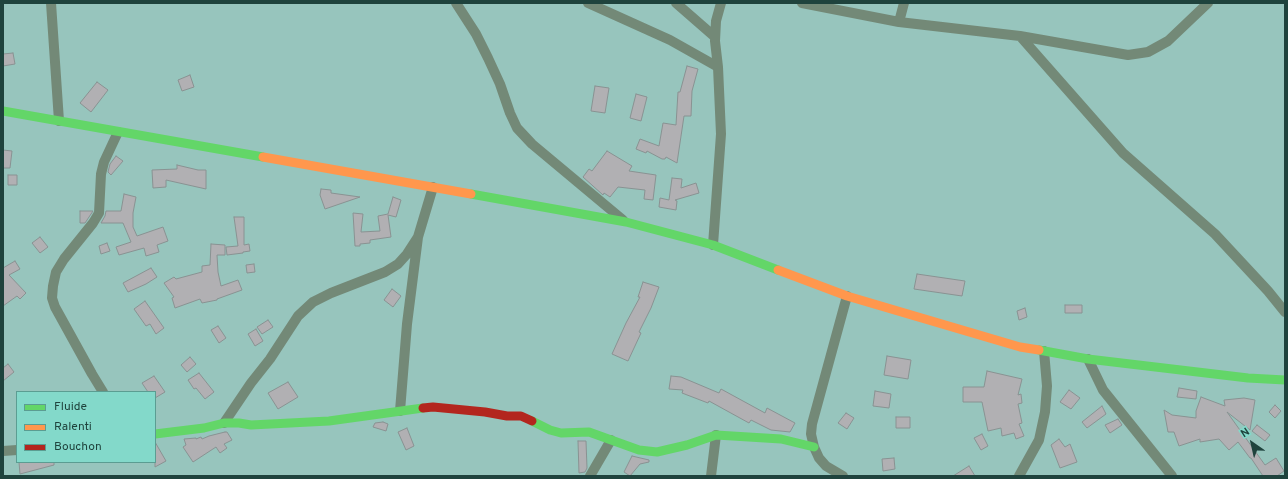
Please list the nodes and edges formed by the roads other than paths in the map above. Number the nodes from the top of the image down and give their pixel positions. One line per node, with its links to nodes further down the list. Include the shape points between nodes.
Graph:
1 (51, 3): 14 (street)
2 (456, 3): 17 (street, via 488,58 517,128 532,144)
3 (588, 3): 12 (street, via 670,40)
4 (676, 3): 11 (street)
5 (721, 3): 11 (street)
6 (802, 3): 9 (street)
7 (904, 3): 9 (street)
8 (1208, 3): 10 (street, via 1168,41 1148,52 1128,55)
9 (899, 22): 10 (street)
10 (1020, 36): 21 (street, via 1123,153 1215,234)
11 (715, 37): 12 (street)
12 (718, 67): 19 (street, via 721,134)
13 (3, 111): 14 (main road)
14 (59, 121): 15 (main road)
15 (118, 132): 16 (main road); 25 (street, via 101,174 99,213 64,259 56,272 52,286 55,307)
16 (433, 187): 17 (main road); 18 (street)
17 (626, 222): 19 (main road)
18 (418, 237): 26 (street); 27 (street, via 398,264 314,302 298,316)
19 (713, 245): 20 (main road)
20 (848, 296): 22 (main road, via 1020,347); 31 (street, via 812,424)
21 (1285, 312)
22 (1044, 351): 23 (main road); 38 (street, via 1047,386 1039,440)
23 (1088, 359): 24 (main road); 39 (street, via 1102,390)
24 (1285, 380)
25 (102, 391)
26 (400, 411): 27 (main road, via 329,421 251,425); 30 (main road, via 433,407 522,416 561,433 589,432)
27 (224, 423): 28 (main road)
28 (156, 434)
29 (716, 435): 30 (main road, via 657,452 639,450); 31 (main road, via 781,439); 36 (street)
30 (611, 440): 35 (street)
31 (814, 447): 34 (street)
32 (16, 450): 33 (street)
33 (3, 451)
34 (828, 471): 37 (street)
35 (590, 476)
36 (711, 476)
37 (843, 476)
38 (1019, 476)
39 (1172, 476)

